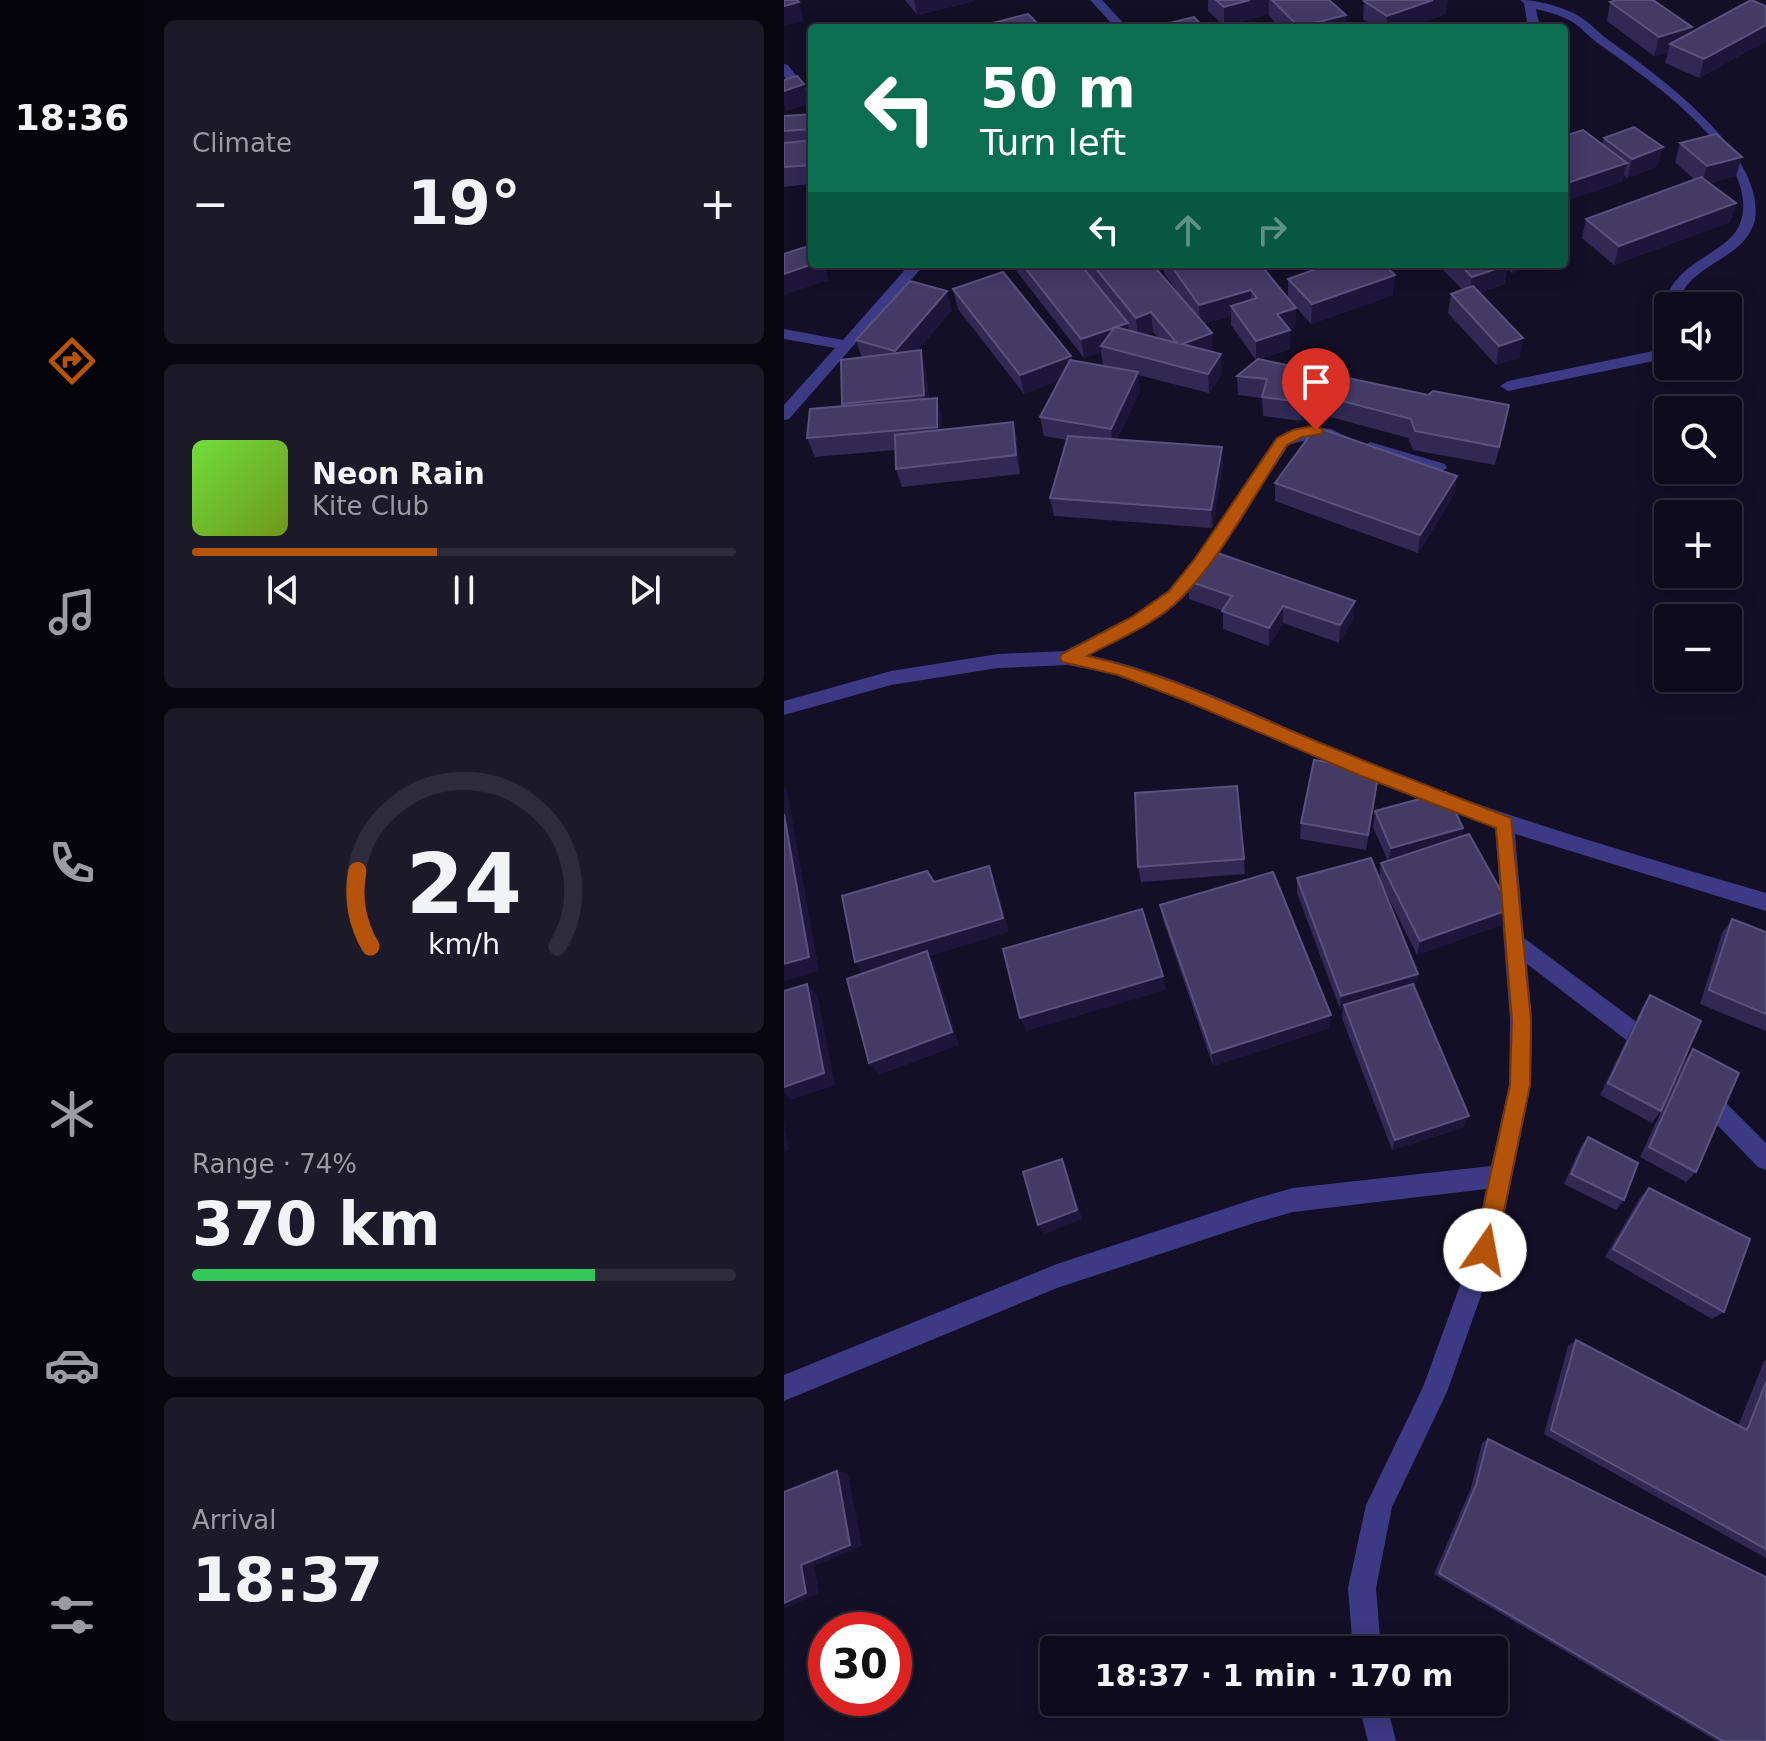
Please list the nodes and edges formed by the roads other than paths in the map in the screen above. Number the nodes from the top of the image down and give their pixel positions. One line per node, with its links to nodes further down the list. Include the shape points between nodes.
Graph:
1 (1096, 0): 3 (street)
2 (1528, 1): 4 (street); 8 (street, via 1576,19 1692,108 1749,184 1750,216 1739,241 1692,268 1677,281)
3 (1118, 24)
4 (1533, 24)
5 (784, 68): 6 (street)
6 (808, 99)
7 (914, 268): 10 (street)
8 (1674, 292)
9 (784, 334): 10 (street)
10 (845, 345): 13 (street)
11 (1654, 356): 12 (street)
12 (1508, 386)
13 (784, 415)
14 (1439, 468): 15 (street, via 1316,430 1298,433 1282,442 1175,595)
15 (1068, 658): 16 (street, via 998,661 891,678); 17 (street, via 1120,669 1192,696)
16 (784, 708)
17 (1504, 823): 18 (street); 19 (street)
18 (1766, 902)
19 (1516, 944): 20 (street); 23 (street, via 1520,1085)
20 (1663, 1057)
21 (1686, 1079): 22 (street)
22 (1766, 1159)
23 (1500, 1176): 24 (street, via 1293,1200 1254,1211 1057,1276); 25 (street, via 1485,1250 1434,1392 1379,1505 1362,1588)
24 (784, 1388)
25 (1366, 1636)
26 (1376, 1716): 27 (street)
27 (1382, 1741)

